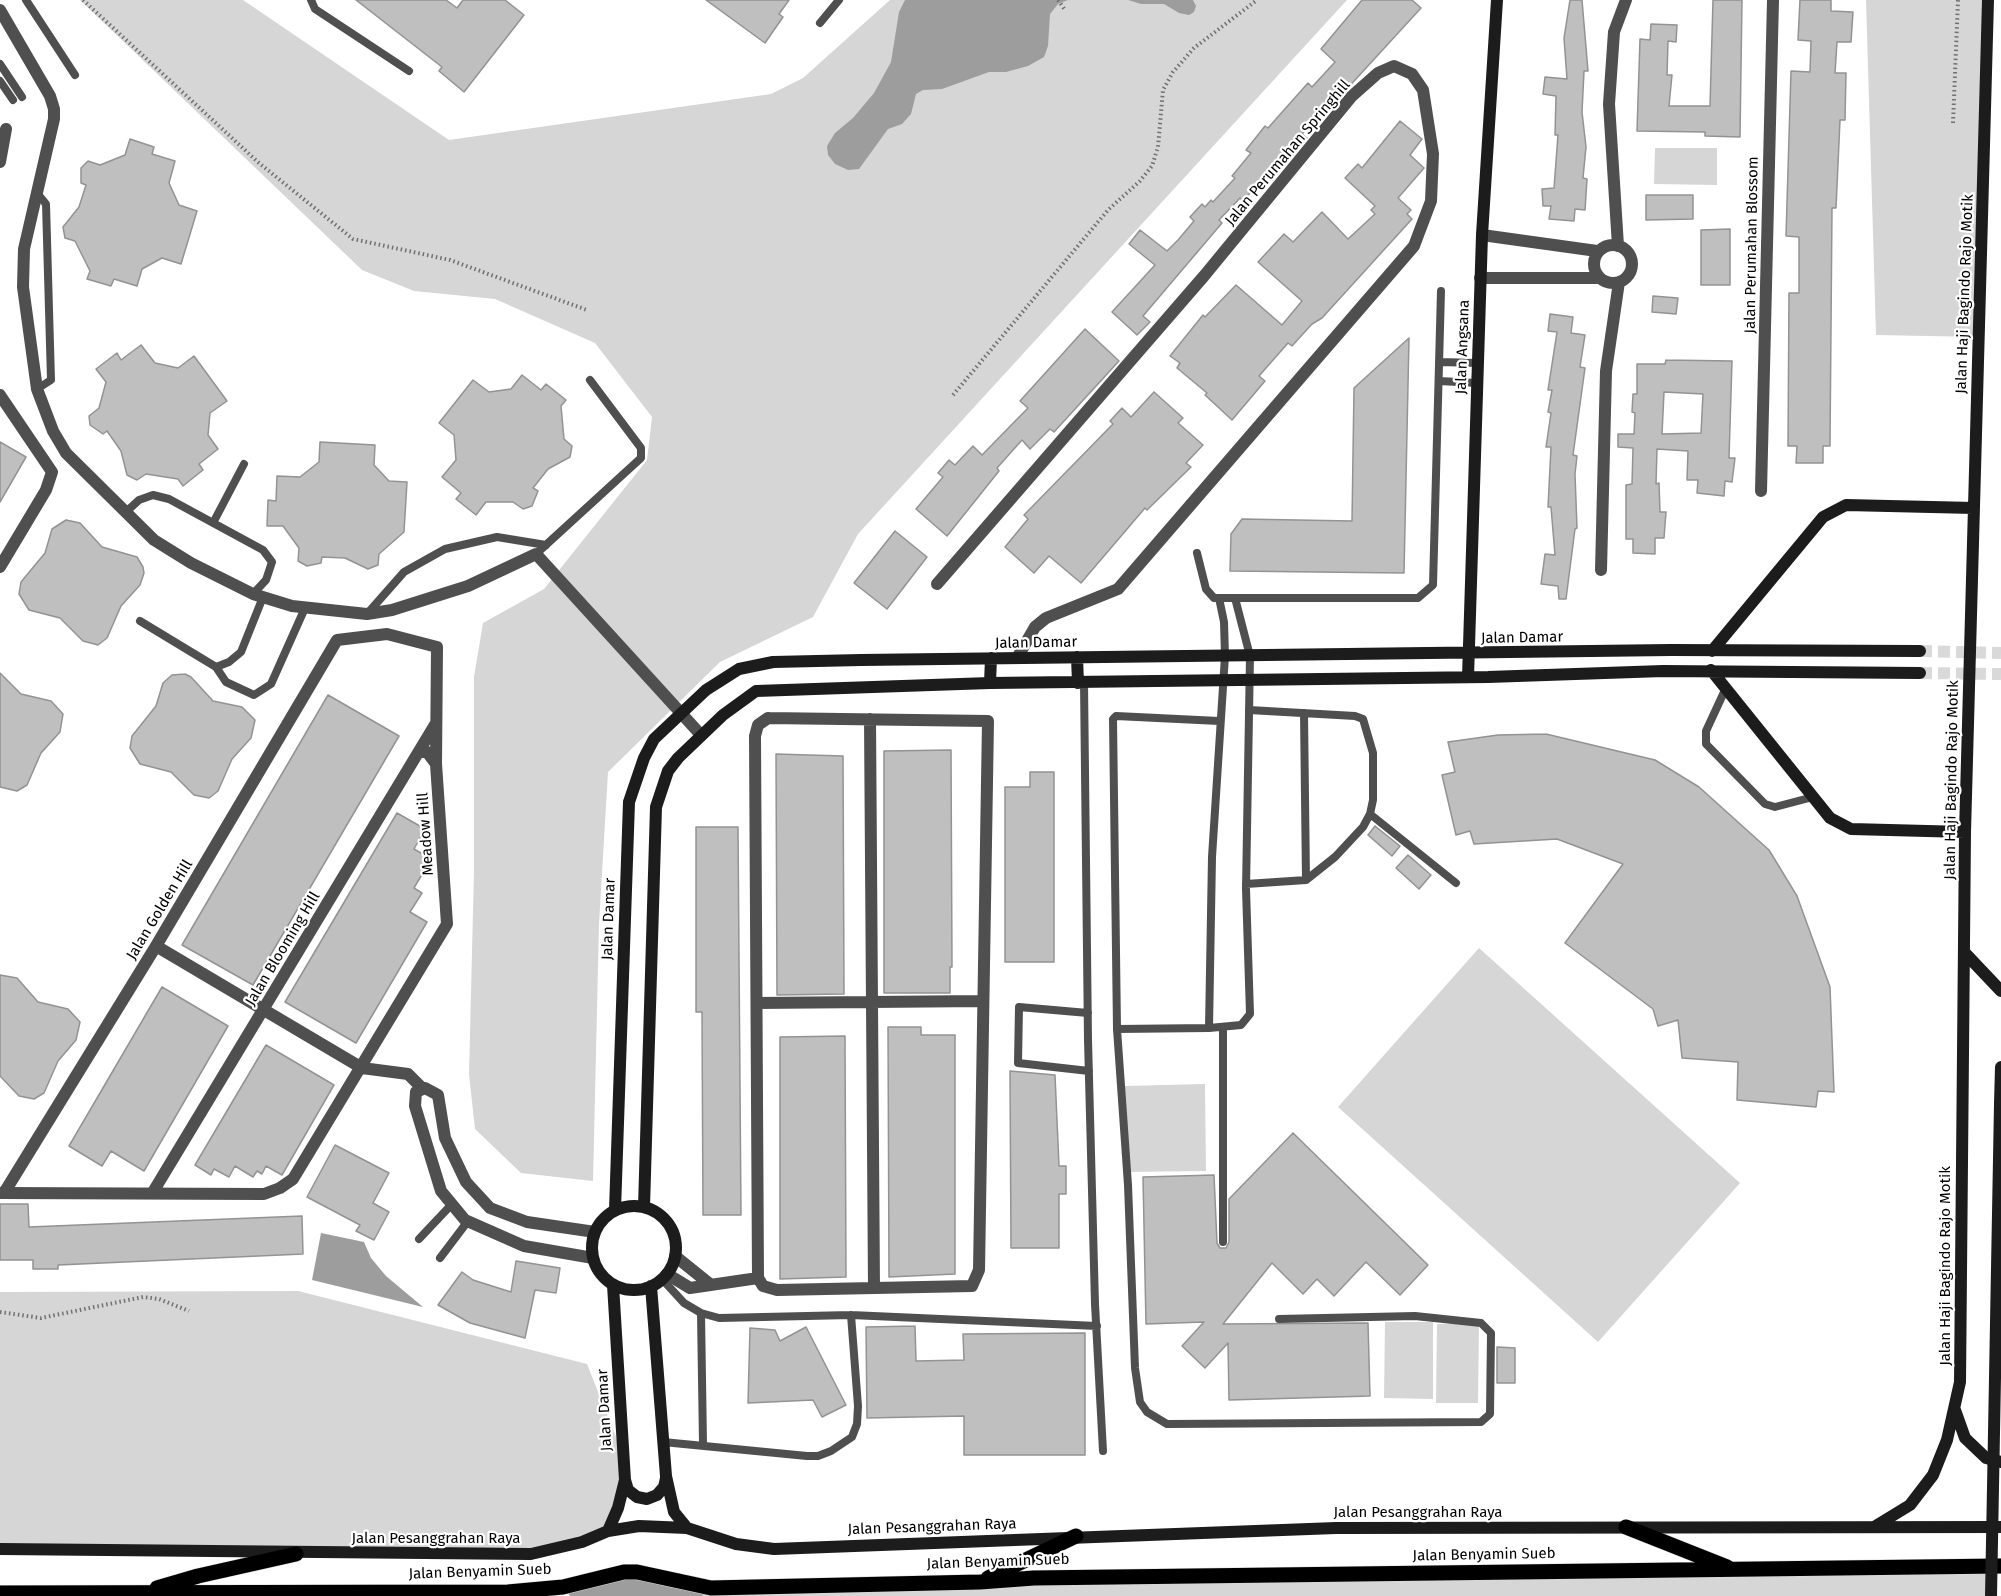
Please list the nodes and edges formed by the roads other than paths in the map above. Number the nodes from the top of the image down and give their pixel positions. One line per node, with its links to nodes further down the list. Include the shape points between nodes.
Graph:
1 (26, 0): 14 (lane)
2 (311, 0): 13 (lane, via 315,9)
3 (839, 0): 11 (lane)
4 (1497, 0): 10 (street, Jalan Angsana)
5 (1506, 0): 10 (street, Jalan Angsana)
6 (1626, 0): 22 (street, via 1614,32 1609,104)
7 (1773, 0): 36 (street, Jalan Perumahan Blossom)
8 (1988, 0): 37 (street, Jalan Haji Bagindo Rajo Motik)
9 (0, 10): 20 (street, via 54,109)
10 (1496, 18): 21 (street, Jalan Angsana)
11 (820, 23)
12 (0, 64): 16 (lane)
13 (409, 71)
14 (75, 75)
15 (0, 81): 17 (lane)
16 (22, 97)
17 (12, 100)
18 (6, 129): 19 (street)
19 (0, 162)
20 (37, 193): 33 (street, via 24,249 23,287); 33 (lane, via 46,204 51,380)
21 (1482, 235): 23 (street); 24 (street, Jalan Angsana)
22 (1618, 246): 23 (street); 26 (street, via 1631,258 1627,277)
23 (1597, 251): 25 (street, via 1594,266)
24 (1480, 278): 25 (street); 29 (street, Jalan Angsana)
25 (1599, 278): 26 (street)
26 (1619, 282): 44 (street, via 1606,371)
27 (1440, 291): 28 (lane)
28 (1439, 362): 29 (lane); 31 (lane)
29 (1478, 363): 32 (street, Jalan Angsana)
30 (590, 380): 40 (lane, via 641,448 641,458)
31 (1439, 381): 32 (lane); 48 (lane, via 1433,585 1418,598)
32 (1478, 383): 55 (street, Jalan Angsana)
33 (37, 389): 38 (street, via 66,453)
34 (0, 395): 43 (street, via 52,472 46,490)
35 (244, 464): 39 (lane)
36 (1761, 491)
37 (1974, 508): 53 (street, via 1846,505 1823,517); 81 (street, Jalan Haji Bagindo Rajo Motik)
38 (127, 511): 39 (lane, via 139,500 153,495); 46 (street, via 154,540)
39 (213, 522): 46 (lane, via 263,550 272,562)
40 (546, 545): 42 (lane); 50 (lane, via 497,537 445,549 404,572)
41 (1197, 553): 47 (lane, via 1206,589)
42 (536, 554): 50 (street, via 468,586); 71 (street)
43 (0, 567)
44 (1601, 570)
45 (937, 584): 60 (street, Jalan Perumahan Springhill, via 1204,276 1352,96 1378,73 1394,66 1412,74 1423,90 1433,154 1431,201 1414,246 1118,590 1046,618 1035,627)
46 (258, 596): 49 (street); 61 (lane, via 241,652)
47 (1219, 598): 48 (lane); 56 (lane)
48 (1235, 598): 57 (lane)
49 (305, 608): 50 (street); 61 (lane, via 271,684 254,695 226,682)
50 (367, 614)
51 (140, 621): 61 (lane)
52 (337, 640): 74 (street, Meadow Hill, via 387,633 437,648); 85 (street, Jalan Golden Hill)
53 (1712, 651): 54 (street, Jalan Damar); 55 (street, Jalan Damar)
54 (1920, 651)
55 (1470, 653): 57 (street, Jalan Damar); 64 (street, Jalan Angsana)
56 (1225, 656): 57 (street, Jalan Damar); 58 (street, Jalan Damar); 65 (lane)
57 (1250, 656): 66 (lane)
58 (1077, 657): 60 (street, Jalan Damar); 67 (street)
59 (991, 658): 60 (street, Jalan Damar); 68 (street); 71 (street, Jalan Damar, via 758,664 722,678)
60 (1017, 658)
61 (216, 667)
62 (1711, 670): 63 (street); 64 (street); 69 (street)
63 (1920, 673)
64 (1468, 677): 66 (street)
65 (1224, 679): 66 (street); 67 (street); 75 (lane)
66 (1249, 679): 70 (lane)
67 (1081, 682): 68 (street); 92 (lane)
68 (990, 683): 76 (street, via 756,691)
69 (1725, 690): 79 (street); 79 (lane, via 1706,731 1706,744 1765,804 1775,807)
70 (1249, 710): 72 (lane); 84 (lane)
71 (681, 712): 76 (street); 105 (street, Jalan Damar, via 654,739 629,802)
72 (1304, 713): 80 (lane, via 1355,716 1365,722 1373,753); 82 (lane)
73 (870, 719): 88 (street, via 988,721); 89 (street); 90 (street, via 768,718 758,725)
74 (437, 721): 77 (street, Jalan Blooming Hill); 78 (street, Meadow Hill)
75 (1219, 721): 94 (lane); 95 (lane, via 1116,716 1113,719)
76 (701, 735): 104 (street, via 668,771 656,807)
77 (420, 752): 78 (street, via 427,752); 91 (street, Jalan Blooming Hill)
78 (436, 764): 97 (street, Meadow Hill, via 447,924)
79 (1813, 797): 81 (street, via 1830,818 1851,829)
80 (1370, 814): 82 (lane, via 1352,840); 83 (lane)
81 (1965, 832): 86 (street, Jalan Haji Bagindo Rajo Motik)
82 (1306, 880): 84 (lane)
83 (1456, 883)
84 (1246, 885): 93 (lane, via 1250,1014 1241,1025)
85 (156, 946): 91 (street); 102 (street, Jalan Golden Hill)
86 (1964, 952): 87 (street); 123 (street, Jalan Haji Bagindo Rajo Motik)
87 (2001, 991)
88 (983, 1001): 89 (street); 118 (street, via 979,1270 972,1286)
89 (872, 1002): 90 (street); 118 (street)
90 (757, 1003): 114 (street)
91 (264, 1008): 97 (street); 101 (street, Jalan Blooming Hill)
92 (1088, 1013): 98 (lane); 98 (lane, via 1019,1007 1018,1063)
93 (1223, 1027): 94 (lane); 109 (lane)
94 (1209, 1028): 95 (lane)
95 (1117, 1029): 121 (lane, via 1135,1368 1140,1402 1147,1412 1167,1424 1481,1422 1490,1414 1491,1333 1481,1323 1415,1316)
96 (2001, 1067): 100 (street)
97 (362, 1068): 99 (street, via 408,1074); 101 (street, via 302,1167 280,1188 264,1194)
98 (1089, 1071): 122 (lane)
99 (422, 1088): 103 (street, via 414,1100 420,1126 441,1191); 107 (street, via 438,1095 445,1138 466,1182 490,1208 527,1222)
100 (2000, 1104): 145 (street, bridge)
101 (153, 1192): 102 (street)
102 (2, 1193)
103 (452, 1204): 106 (street); 108 (lane)
104 (644, 1207): 105 (street, via 630,1205); 110 (street, via 659,1214 670,1226)
105 (615, 1210): 107 (street)
106 (468, 1221): 111 (lane); 112 (street, via 524,1246)
107 (595, 1232): 112 (street)
108 (419, 1239)
109 (1223, 1242)
110 (675, 1256): 113 (street); 116 (street)
111 (440, 1258)
112 (593, 1258): 115 (street, via 600,1273)
113 (664, 1276): 116 (street, via 690,1288); 117 (street); 119 (lane, via 684,1303)
114 (758, 1278): 116 (street); 118 (street, via 763,1286 777,1290)
115 (613, 1285): 117 (street, via 625,1289); 129 (street, Jalan Damar)
116 (711, 1285)
117 (651, 1286): 124 (street)
118 (874, 1288)
119 (701, 1313): 120 (lane, via 719,1318); 125 (lane)
120 (851, 1315): 122 (lane); 125 (lane, via 858,1406 852,1437 818,1456)
121 (1279, 1319)
122 (1097, 1326): 126 (lane)
123 (1960, 1382): 127 (street, via 1955,1411 1965,1438 1986,1458); 133 (street, Jalan Haji Bagindo Rajo Motik, via 1947,1440 1933,1475 1910,1505)
124 (663, 1442): 125 (lane); 128 (street)
125 (703, 1444)
126 (1103, 1451)
127 (2001, 1462)
128 (666, 1476): 129 (street, via 664,1487 647,1498 628,1490); 132 (street, via 674,1512)
129 (625, 1480): 134 (street, Jalan Damar)
130 (1626, 1527): 133 (street, Jalan Pesanggrahan Raya); 135 (street, Jalan Pesanggrahan Raya, via 1336,1528); 139 (main road)
131 (2001, 1527): 133 (street)
132 (687, 1528): 134 (street, Jalan Pesanggrahan Raya, via 639,1526); 135 (street, Jalan Pesanggrahan Raya, via 736,1544 774,1549)
133 (1873, 1528)
134 (608, 1531): 137 (street, Jalan Pesanggrahan Raya, via 582,1542 531,1554)
135 (1076, 1536): 140 (main road)
136 (0, 1549): 137 (street, Jalan Pesanggrahan Raya)
137 (296, 1554): 144 (main road)
138 (2001, 1566): 139 (main road, Jalan Benyamin Sueb)
139 (1734, 1570): 140 (main road, Jalan Benyamin Sueb, via 1034,1578)
140 (980, 1582): 142 (main road, Jalan Benyamin Sueb)
141 (567, 1592): 142 (main road, Jalan Benyamin Sueb, via 624,1572 637,1572); 144 (main road, Jalan Benyamin Sueb)
142 (704, 1592)
143 (0, 1593): 144 (main road, Jalan Benyamin Sueb)
144 (143, 1593)
145 (1992, 1596)

